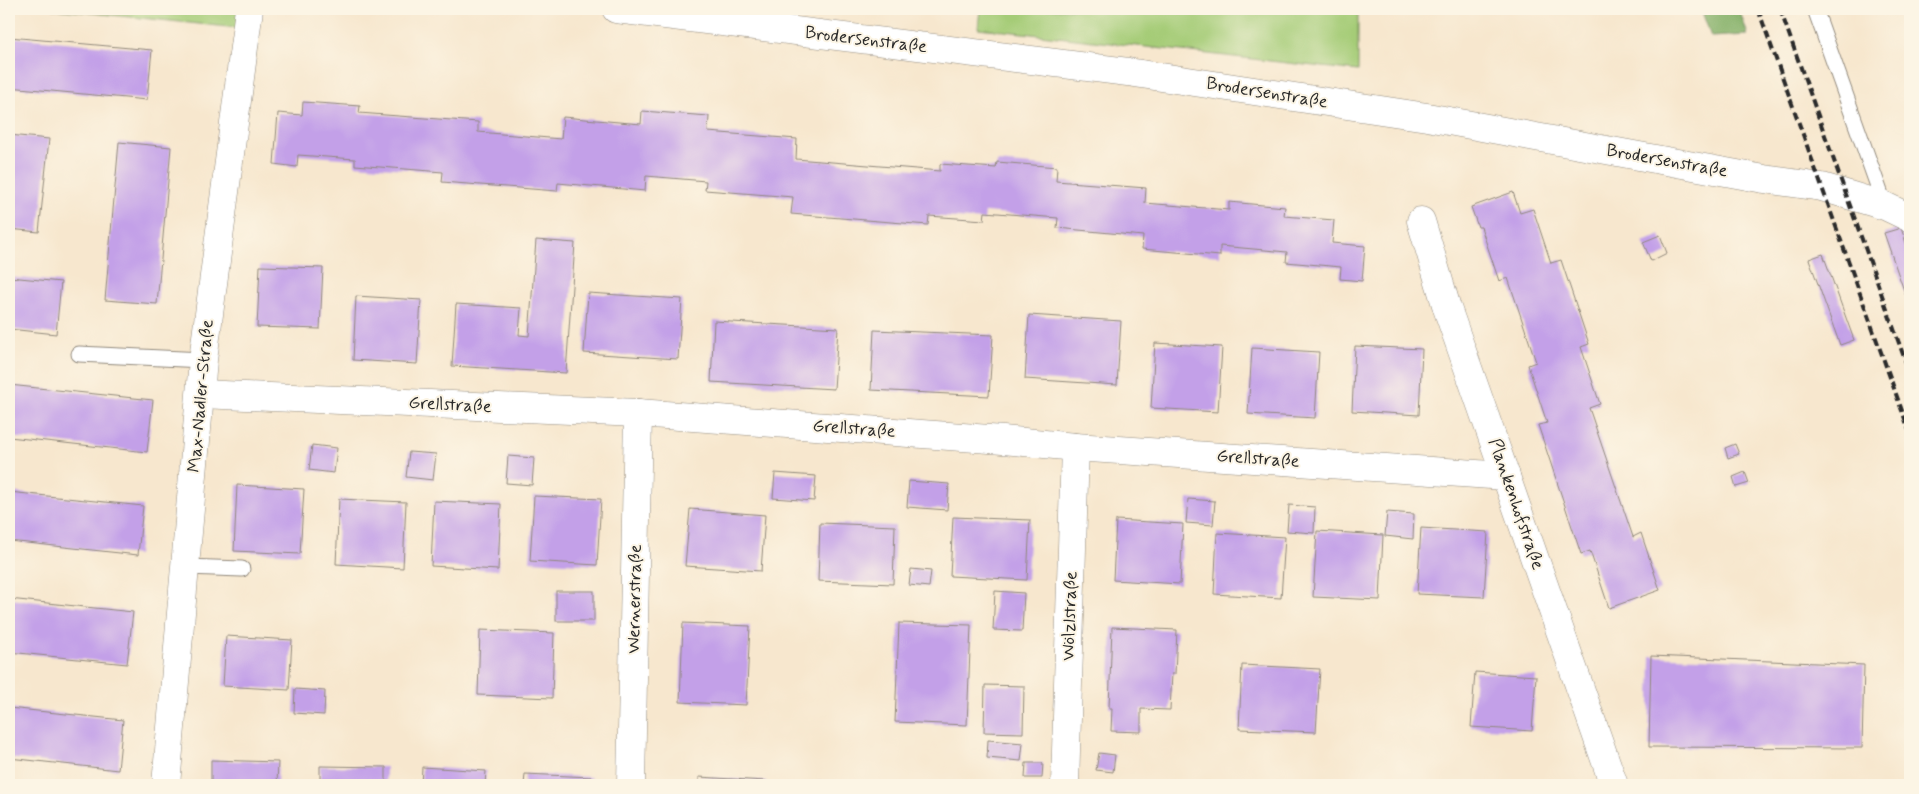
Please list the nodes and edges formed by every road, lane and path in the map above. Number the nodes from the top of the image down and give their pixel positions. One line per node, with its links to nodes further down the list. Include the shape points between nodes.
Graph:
1 (249, 9): 8 (street, Max-Nadler-Straße)
2 (616, 9): 4 (street, Brodersenstraße, via 1128,72 1428,117 1822,187)
3 (1815, 9): 4 (lane)
4 (1885, 206): 5 (street, Brodersenstraße)
5 (1910, 218)
6 (1422, 221): 12 (street, Plankenhofstraße, via 1448,308)
7 (79, 354): 8 (lane)
8 (203, 360): 9 (street, Max-Nadler-Straße)
9 (201, 394): 10 (street, Grellstraße); 13 (street, Max-Nadler-Straße)
10 (638, 413): 11 (street, Grellstraße); 16 (street, Wernerstraße)
11 (1075, 447): 12 (street, Grellstraße); 17 (street, Wölzlstraße)
12 (1506, 476): 18 (street, Plankenhofstraße)
13 (186, 567): 14 (lane); 15 (street, Max-Nadler-Straße)
14 (242, 569)
15 (166, 785)
16 (630, 785)
17 (1065, 785)
18 (1614, 785)

